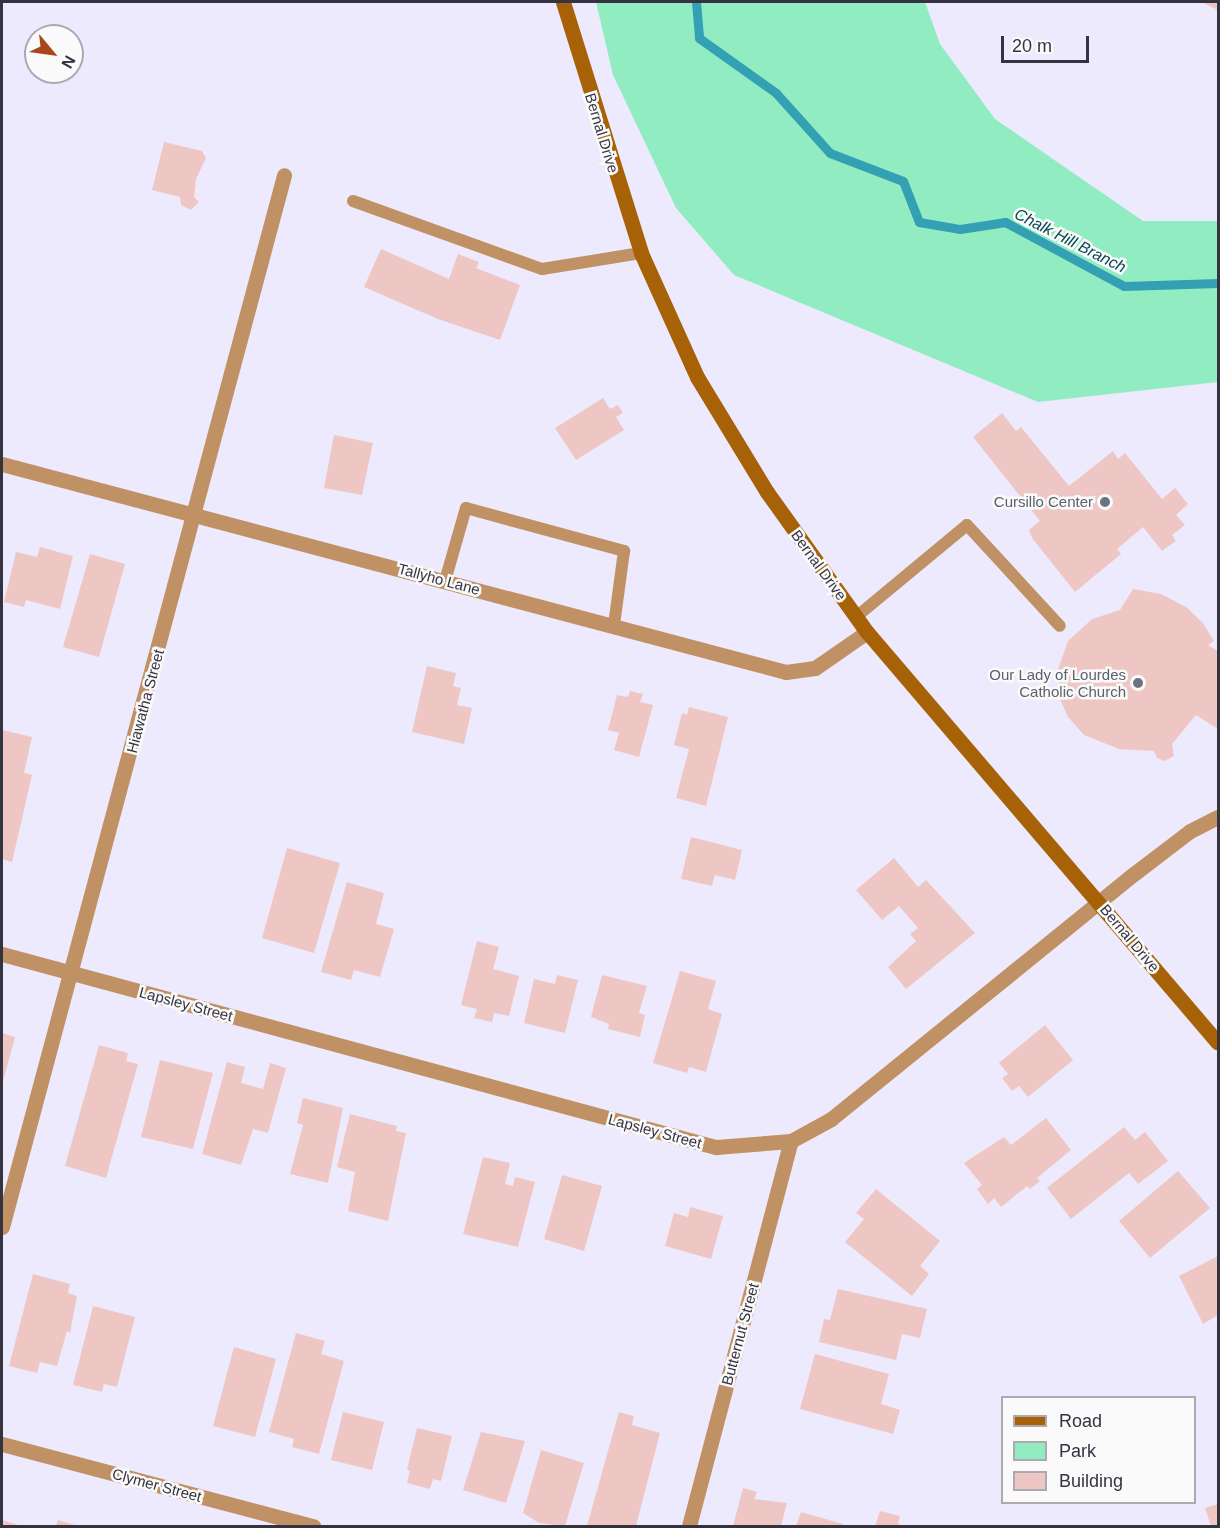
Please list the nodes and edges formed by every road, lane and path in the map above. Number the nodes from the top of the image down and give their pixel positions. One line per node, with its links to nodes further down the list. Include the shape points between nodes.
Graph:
1 (563, 2): 4 (street, Bernal Drive)
2 (284, 175): 6 (street, Hiawatha Street)
3 (353, 201): 4 (lane, via 542,269)
4 (641, 253): 8 (street, Bernal Drive, via 697,376 767,492)
5 (2, 464): 6 (street, Tallyho Lane)
6 (195, 514): 7 (street, Tallyho Lane); 15 (street, Hiawatha Street)
7 (445, 581): 9 (street, Tallyho Lane); 9 (lane, via 466,508 624,551)
8 (856, 617): 10 (lane, via 968,525); 11 (street, Bernal Drive)
9 (614, 626): 11 (street, Tallyho Lane, via 786,672 815,668)
10 (1060, 626)
11 (867, 632): 13 (street, Bernal Drive)
12 (1218, 817): 13 (street, Lapsley Street, via 1190,831)
13 (1100, 904): 16 (street, Bernal Drive); 17 (street, Lapsley Street, via 831,1119)
14 (2, 954): 15 (street, Lapsley Street)
15 (72, 973): 17 (street, Lapsley Street, via 716,1147); 18 (street, Hiawatha Street)
16 (1218, 1043)
17 (790, 1142): 21 (street, Butternut Street)
18 (2, 1227)
19 (2, 1444): 20 (street, Clymer Street)
20 (313, 1527)
21 (689, 1527)

